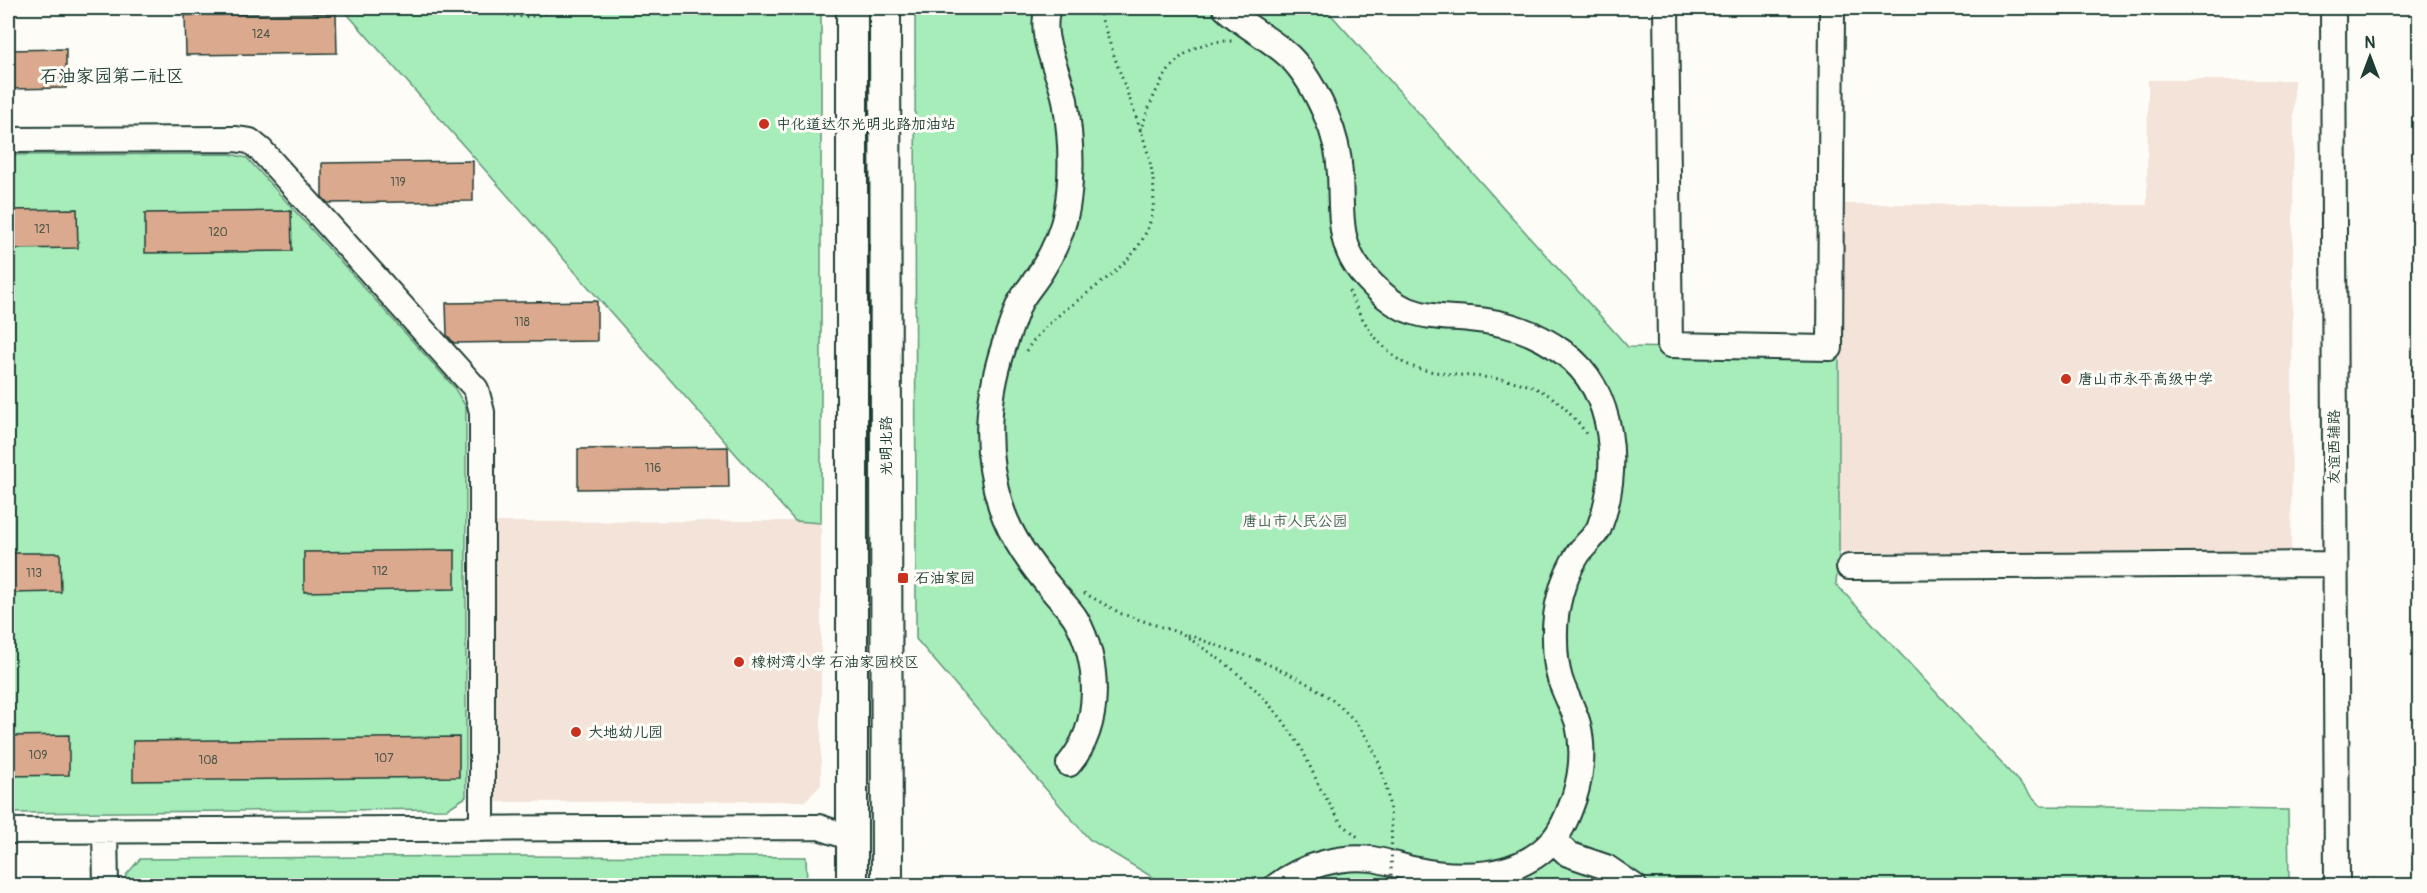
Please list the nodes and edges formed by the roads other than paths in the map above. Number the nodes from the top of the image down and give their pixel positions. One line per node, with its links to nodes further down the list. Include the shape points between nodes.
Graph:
1 (852, 8): 15 (main road)
2 (885, 8): 20 (main road, 光明北路)
3 (1047, 8): 11 (street, via 1046,34 1064,98 1071,177 1061,233 1044,268 1019,304 996,367 989,427 990,456 1002,510 1033,568 1075,619 1088,650 1095,689 1091,724)
4 (1225, 8): 16 (street, via 1289,56 1313,88 1335,141 1342,229 1349,254 1361,272 1406,310 1494,322 1550,342 1589,378 1600,398 1610,442 1611,474 1605,504 1598,531 1577,555 1556,609 1557,665 1577,723 1582,752 1572,804)
5 (1666, 8): 6 (street, via 1670,345 1830,348)
6 (1832, 8)
7 (2333, 8): 9 (street, 友谊西辅路)
8 (8, 141): 12 (street, via 250,141 476,389 482,412)
9 (2334, 564): 10 (street); 23 (street, 友谊西辅路)
10 (1849, 567)
11 (1069, 764)
12 (482, 829): 14 (street); 15 (street, via 819,827)
13 (8, 831): 14 (street)
14 (106, 837): 15 (street, via 819,843); 17 (street); 18 (street)
15 (851, 838): 19 (main road)
16 (1553, 840): 21 (street, via 1532,858 1495,872 1448,875 1371,859 1334,861 1307,868); 22 (street, via 1568,854 1606,867)
17 (8, 844)
18 (106, 885)
19 (852, 885)
20 (887, 885)
21 (1276, 885)
22 (1634, 885)
23 (2337, 885)

